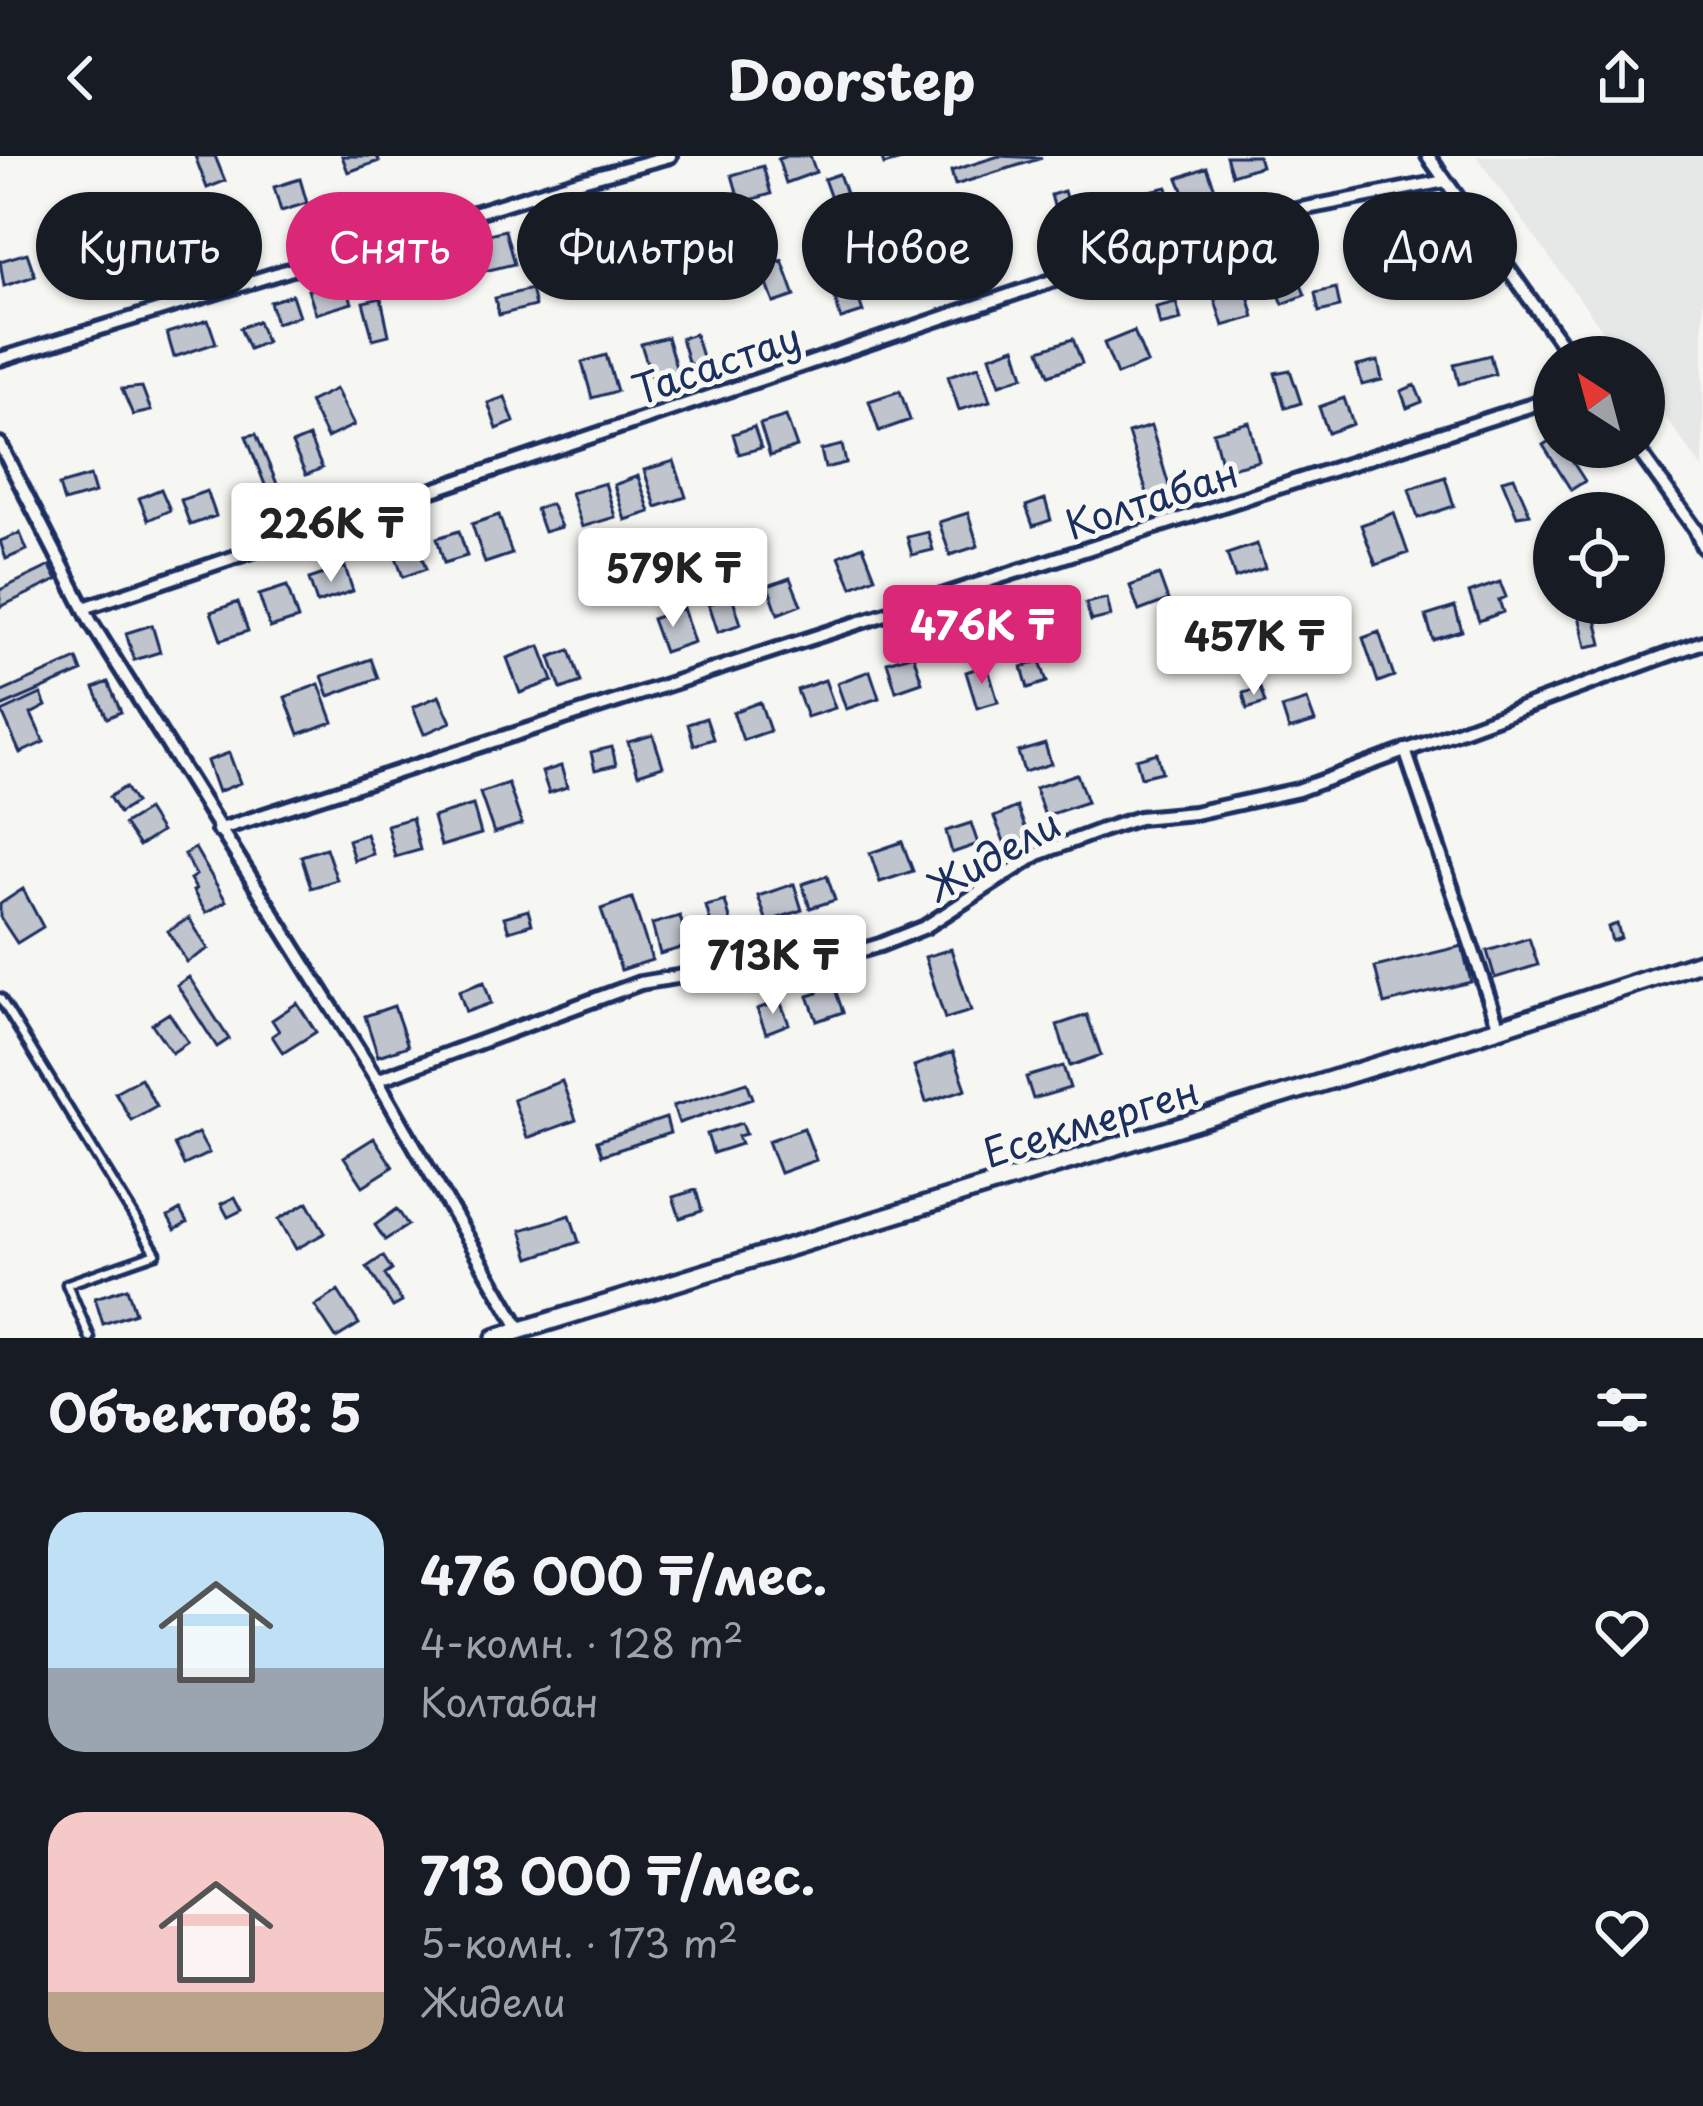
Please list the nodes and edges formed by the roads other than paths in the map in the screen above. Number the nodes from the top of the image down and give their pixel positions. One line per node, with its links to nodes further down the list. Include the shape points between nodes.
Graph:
1 (670, 156): 5 (street)
2 (1428, 156): 3 (street)
3 (1445, 181): 4 (street); 10 (street, Тасастау, via 1214,226)
4 (1556, 336)
5 (0, 359)
6 (1533, 405): 13 (street, Колтабан)
7 (0, 445): 10 (street)
8 (1651, 468): 9 (street)
9 (1703, 547)
10 (84, 608): 13 (street)
11 (1703, 642): 12 (street, Жидели)
12 (1405, 750): 16 (street); 17 (street, Жидели, via 1254,802 1102,830 1038,854 925,927 880,945 779,975 640,983)
13 (218, 830): 17 (street)
14 (1703, 961): 16 (street, Eсекмерген)
15 (0, 998): 20 (lane, via 156,1253 67,1284)
16 (1499, 1028): 19 (street, Eсекмерген)
17 (377, 1080): 18 (street)
18 (521, 1330): 19 (street, Eсекмерген); 21 (street, Eсекмерген)
19 (547, 1330)
20 (90, 1338)
21 (495, 1338)

